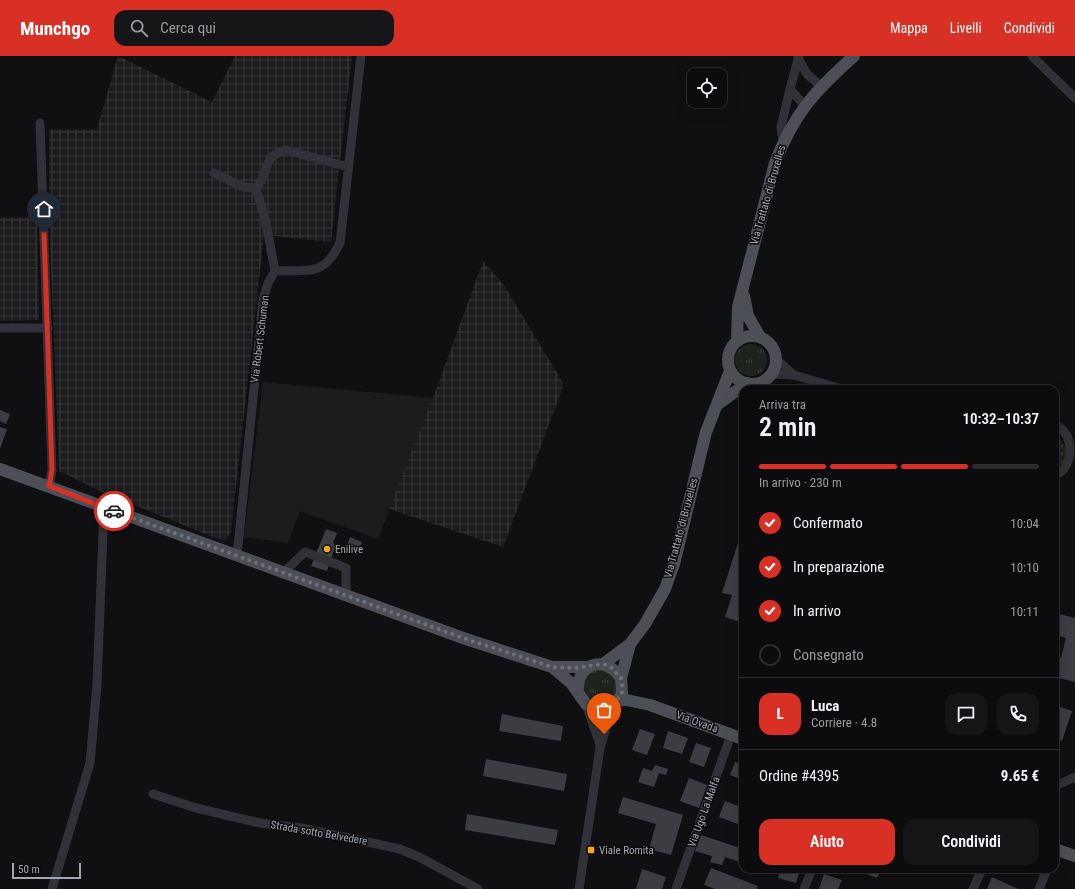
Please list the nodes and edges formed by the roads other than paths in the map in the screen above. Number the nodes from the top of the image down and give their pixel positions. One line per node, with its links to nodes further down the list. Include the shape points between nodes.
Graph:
1 (361, 56): 11 (street)
2 (854, 56): 5 (main road, Via Trattato di Bruxelles)
3 (1032, 56): 7 (street)
4 (799, 57): 5 (street, via 807,74); 6 (street)
5 (821, 86): 8 (main road, Via Trattato di Bruxelles)
6 (790, 89): 8 (street); 10 (street, via 781,126)
7 (1075, 98)
8 (805, 106): 10 (main road, Via Trattato di Bruxelles)
9 (40, 123): 17 (street)
10 (783, 141): 15 (main road, Via Trattato di Bruxelles)
11 (348, 167): 13 (street, via 286,150 277,152 271,156 261,183); 14 (street, via 340,243 332,259 318,270)
12 (214, 173): 13 (street, via 243,187)
13 (256, 188): 14 (street)
14 (275, 271): 36 (street, Via Robert Schuman, via 263,300)
15 (743, 287): 18 (main road, Via Trattato di Bruxelles, via 744,305); 19 (main road, Via Trattato di Bruxelles, via 738,307)
16 (0, 328): 17 (street)
17 (48, 328): 34 (street, via 52,470)
18 (760, 337): 19 (main road, via 744,338); 20 (main road, via 771,346)
19 (737, 342): 21 (main road, via 729,352)
20 (776, 359): 22 (main road); 23 (street)
21 (730, 371): 24 (main road, via 740,381); 28 (main road, Via Trattato di Bruxelles)
22 (771, 374): 23 (street); 24 (main road, via 762,382)
23 (794, 375): 26 (street)
24 (747, 383): 25 (main road)
25 (744, 385)
26 (828, 385)
27 (739, 389): 28 (main road)
28 (717, 405): 39 (main road, Via Trattato di Bruxelles, via 706,432 674,564 665,589)
29 (1059, 427): 30 (street, via 1070,436)
30 (1075, 452): 32 (street)
31 (0, 469): 34 (main road)
32 (1071, 469): 33 (street)
33 (1059, 474)
34 (49, 486): 35 (main road)
35 (104, 507): 36 (main road); 58 (street, via 98,685 90,763)
36 (237, 556): 37 (main road)
37 (284, 572): 38 (main road); 38 (street, via 305,552 346,568)
38 (346, 594): 41 (main road, via 463,638)
39 (630, 644): 40 (main road, Via Trattato di Bruxelles); 43 (main road, Via Trattato di Bruxelles)
40 (603, 664): 42 (main road); 43 (main road, via 617,671)
41 (552, 667): 42 (main road); 44 (main road)
42 (589, 667): 44 (main road, via 579,677)
43 (622, 681): 45 (main road); 47 (main road, Via Ovada)
44 (578, 692): 46 (main road)
45 (616, 702): 46 (main road, via 602,709); 47 (main road, Via Ovada, via 627,700); 49 (street)
46 (586, 704): 49 (street, via 598,735)
47 (650, 705): 48 (main road, Via Ovada)
48 (737, 737): 61 (street, Via Ugo La Malfa)
49 (600, 748): 60 (street)
50 (1075, 777): 51 (street)
51 (1059, 784)
52 (152, 794): 59 (street, Strada sotto Belvedere, via 196,808 260,823 302,828 400,849)
53 (1059, 851): 54 (main road)
54 (1075, 856)
55 (810, 873): 62 (street)
56 (980, 873): 63 (street)
57 (1045, 873): 64 (street)
58 (52, 889)
59 (478, 889)
60 (578, 889)
61 (676, 889)
62 (804, 889)
63 (973, 889)
64 (1038, 889)

